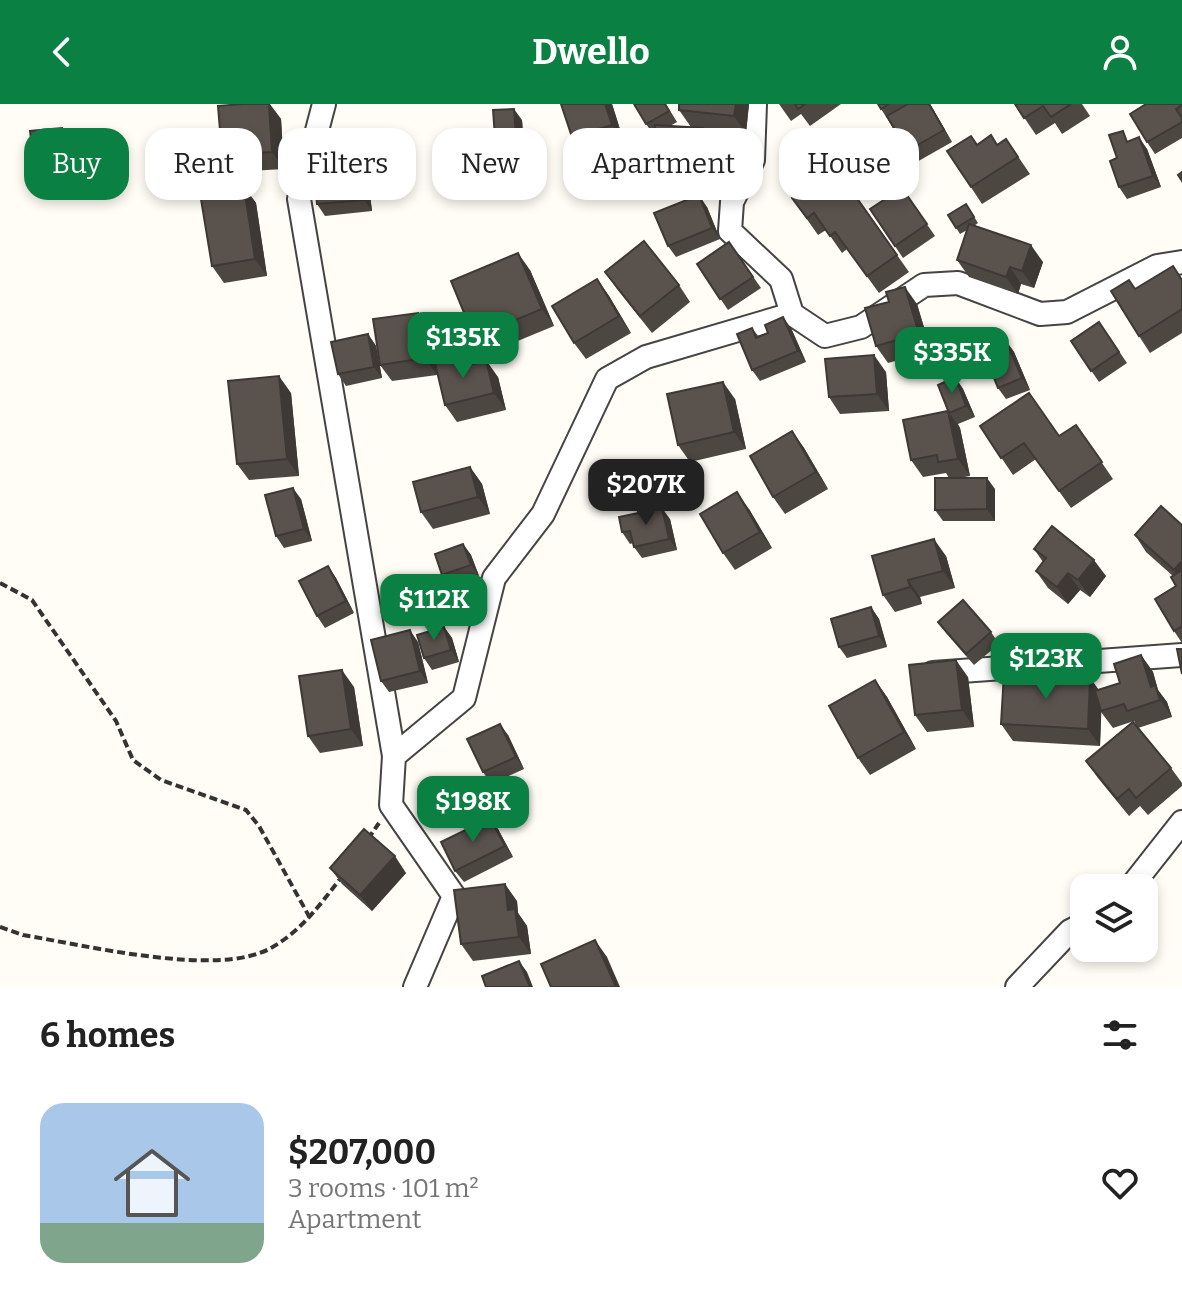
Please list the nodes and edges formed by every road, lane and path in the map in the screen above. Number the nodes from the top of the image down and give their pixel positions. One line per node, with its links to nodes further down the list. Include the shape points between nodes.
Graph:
1 (324, 104): 8 (street, via 299,199)
2 (755, 104): 4 (street, via 753,160 732,202 730,231 781,279)
3 (1182, 262): 4 (street, via 1157,266 1067,312 1040,314 958,283 924,285 861,327 825,336)
4 (792, 314): 8 (street, via 646,357 607,379 543,514 494,578 464,698)
5 (0, 583): 14 (path, via 32,600 116,721 133,760 161,780 246,810)
6 (1182, 655): 7 (street)
7 (928, 673)
8 (394, 756): 9 (street)
9 (391, 805): 11 (path); 17 (street, via 454,896)
10 (1182, 822): 13 (street)
11 (361, 850)
12 (346, 872): 14 (path)
13 (1141, 874)
14 (310, 918): 15 (path, via 268,950 213,962 23,935)
15 (0, 927)
16 (1070, 931): 18 (street)
17 (415, 987)
18 (1017, 987)

